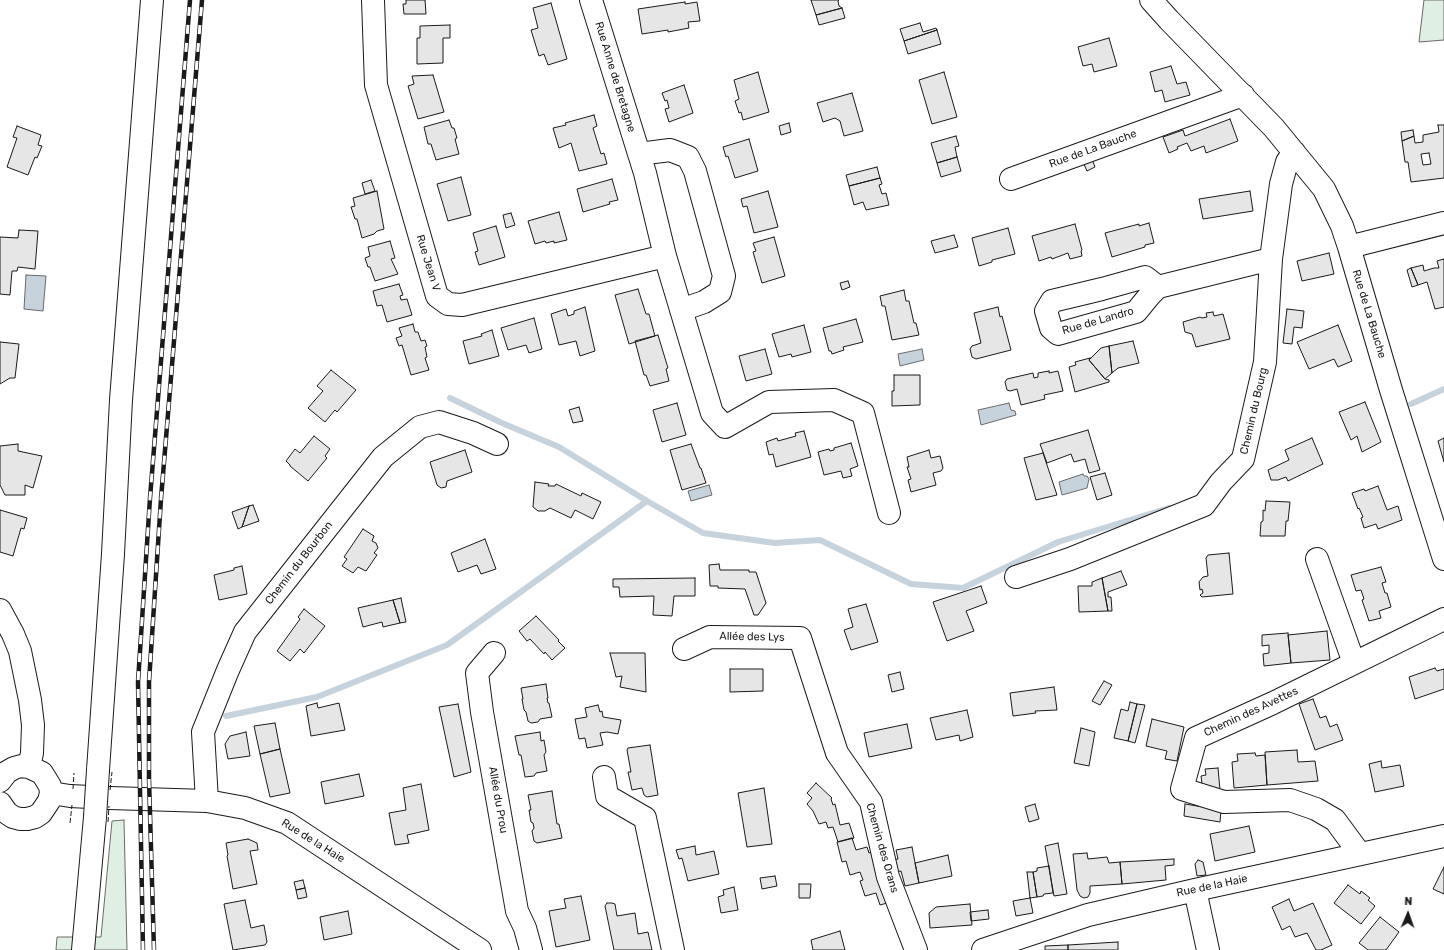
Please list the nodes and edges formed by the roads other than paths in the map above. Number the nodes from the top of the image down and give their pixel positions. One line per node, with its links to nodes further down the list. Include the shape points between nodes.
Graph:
1 (152, 0): 35 (street, bridge, via 121,400 95,817)
2 (373, 0): 11 (street, Rue Jean V, via 376,86 437,296 448,304 462,305)
3 (591, 0): 7 (street, Rue Anne de Bretagne)
4 (1151, 0): 5 (street, Rue de La Bauche)
5 (1243, 95): 6 (street, Rue de La Bauche); 8 (street, Rue de La Bauche)
6 (1294, 152): 10 (street, Rue de La Bauche, via 1324,189); 12 (street, Chemin du Bourg, via 1287,162 1281,184)
7 (639, 154): 11 (street, Rue Anne de Bretagne); 14 (street, via 670,150 688,157 695,171 724,276 720,292 704,302)
8 (1011, 179)
9 (1444, 223): 10 (street)
10 (1349, 247): 18 (street, Rue de La Bauche)
11 (664, 256): 14 (street, Rue Anne de Bretagne)
12 (1271, 259): 13 (street); 19 (street, Chemin du Bourg, via 1264,362 1243,459 1220,482 1204,505)
13 (1158, 287)
14 (681, 310): 16 (street, Rue Anne de Bretagne, via 712,413 725,428 769,402 834,400 863,413)
15 (497, 444): 30 (street, Chemin du Bourbon, via 439,422 420,427 383,457 245,632 204,732)
16 (889, 513)
17 (1317, 559): 25 (street)
18 (1444, 559)
19 (1016, 577)
20 (0, 610): 26 (street, via 20,651 30,700 33,725)
21 (1444, 619): 25 (street, Chemin des Avettes)
22 (800, 638): 23 (street, Allée des Lys, via 710,637); 39 (street, Chemin des Orans, via 837,753 871,802 888,877)
23 (684, 649)
24 (494, 653): 37 (street, Allée du Prou, via 477,674 517,911)
25 (1354, 663): 33 (street, Chemin des Avettes, via 1196,738 1182,789 1224,802 1290,800 1316,809 1335,820)
26 (29, 767): 28 (street, via 14,768 7,772); 29 (street, via 42,773 50,786)
27 (604, 777): 38 (street, via 607,796 645,818)
28 (0, 782)
29 (50, 793): 30 (street, Rue de la Haie); 31 (street, via 41,813 27,819 20,819 7,813)
30 (206, 801): 36 (street, Rue de la Haie, via 245,808 287,823)
31 (0, 804)
32 (1444, 836): 33 (street, Rue de la Haie)
33 (1360, 854): 34 (street, Rue de la Haie)
34 (1195, 890): 40 (street, Rue de la Haie, via 1088,916); 41 (street)
35 (83, 950)
36 (480, 950)
37 (531, 950)
38 (673, 950)
39 (916, 950)
40 (983, 950)
41 (1208, 950)

